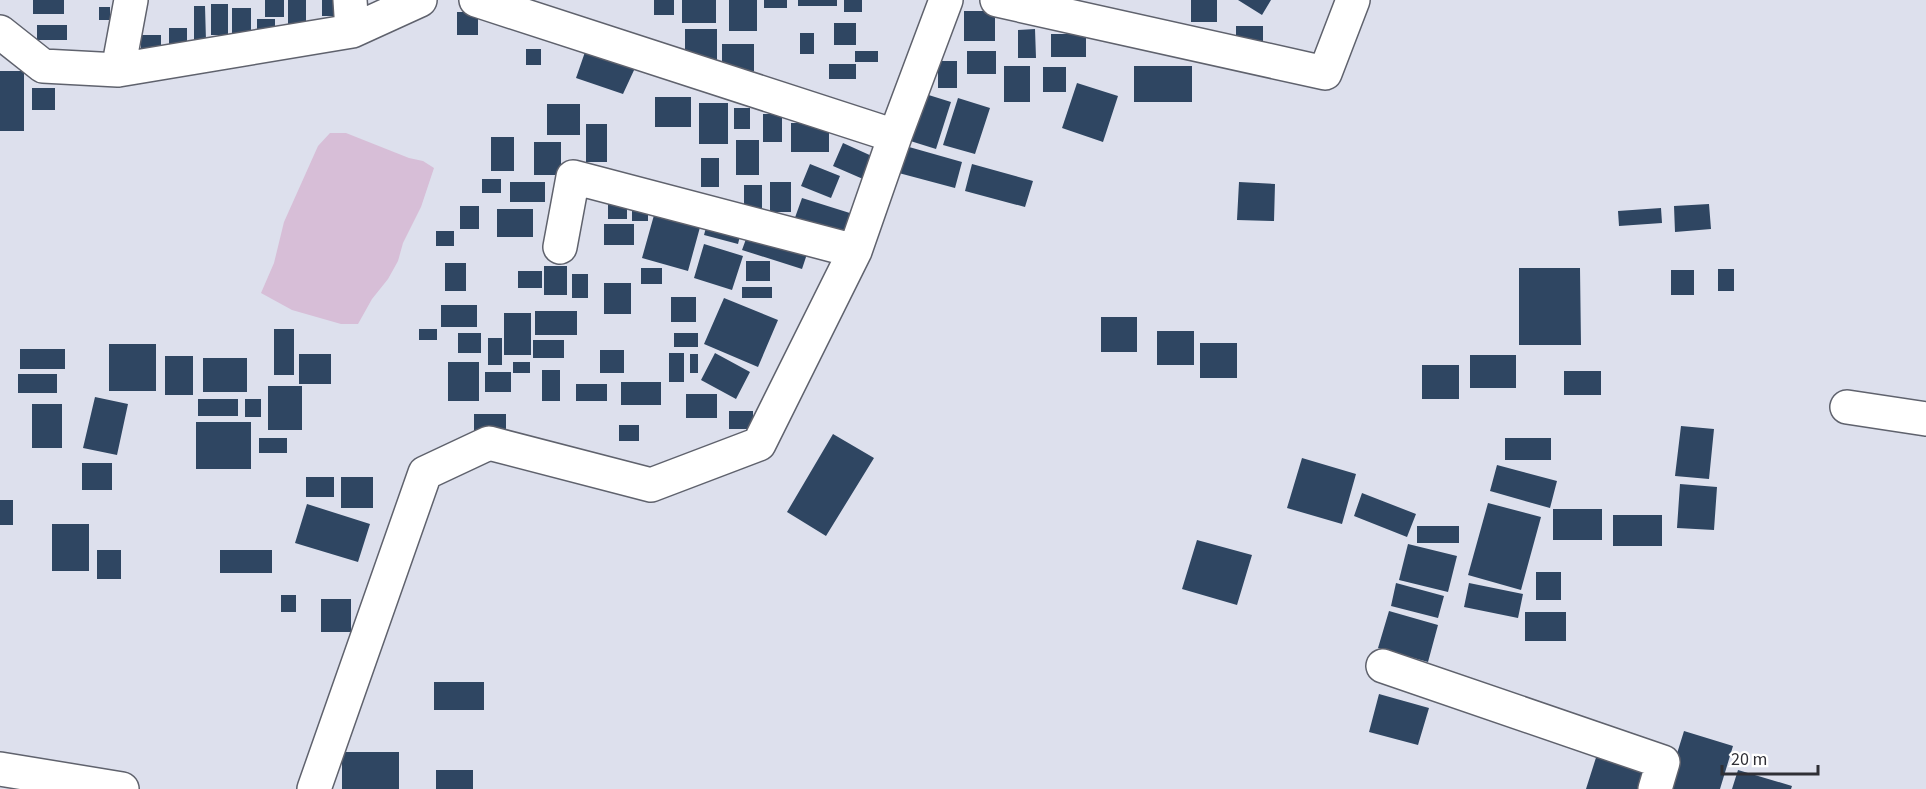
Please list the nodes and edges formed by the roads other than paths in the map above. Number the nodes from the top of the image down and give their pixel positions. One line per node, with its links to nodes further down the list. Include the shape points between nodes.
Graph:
1 (130, 0): 9 (street)
2 (420, 0): 7 (street)
3 (476, 0): 10 (street)
4 (946, 0): 10 (street)
5 (997, 0): 6 (street, via 1325,73)
6 (1353, 0)
7 (351, 15): 9 (street)
8 (0, 32): 9 (street, via 43,66)
9 (118, 70)
10 (895, 136): 12 (street)
11 (560, 247): 12 (street, via 573,177)
12 (855, 251): 18 (street, via 759,444 651,485 489,443 425,473)
13 (1847, 406): 14 (street)
14 (1926, 419)
15 (1383, 666): 19 (street, via 1663,762)
16 (0, 770): 17 (street)
17 (123, 789)
18 (314, 789)
19 (1655, 789)

